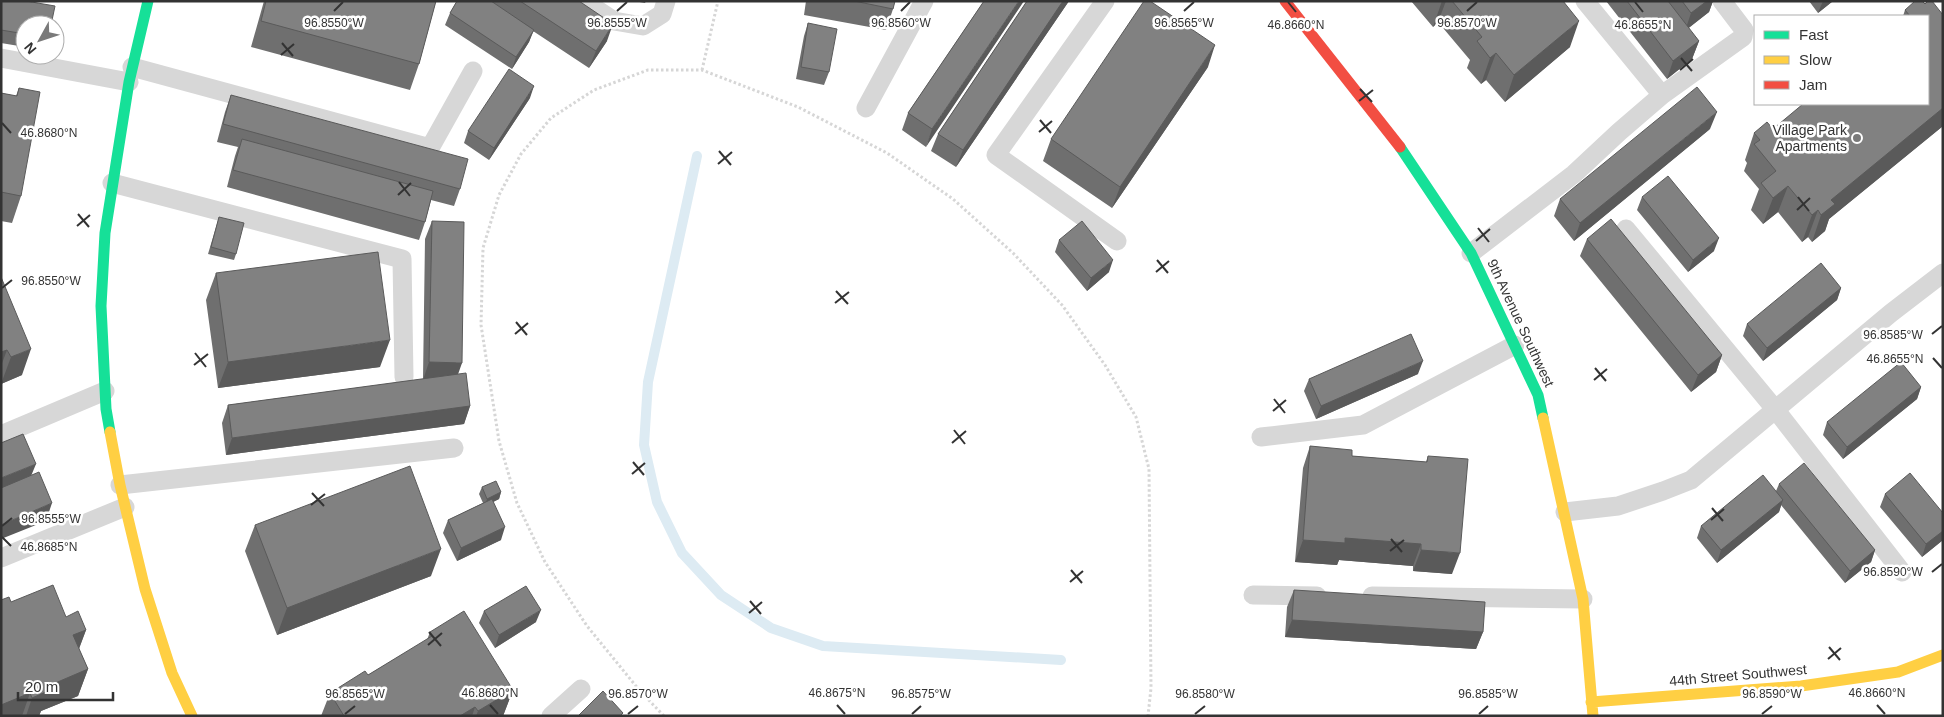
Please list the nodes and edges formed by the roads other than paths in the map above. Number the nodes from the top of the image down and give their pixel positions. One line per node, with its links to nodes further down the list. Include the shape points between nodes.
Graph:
1 (148, 1): 11 (street)
2 (584, 1): 3 (lane, via 614,20 643,26 662,14)
3 (666, 1)
4 (924, 1): 13 (lane)
5 (1105, 1): 16 (lane, via 996,155)
6 (1285, 1): 17 (street, 9th Avenue Southwest, via 1398,144)
7 (1585, 1): 12 (lane)
8 (1722, 1): 12 (lane, via 1744,30 1743,37)
9 (1, 58): 11 (lane)
10 (473, 71): 11 (lane, via 430,148)
11 (131, 75): 14 (street)
12 (1662, 96): 17 (lane, via 1574,174)
13 (866, 108)
14 (112, 184): 20 (lane, via 402,259); 21 (street, via 100,306)
15 (1626, 229): 22 (lane)
16 (1117, 241)
17 (1472, 252): 19 (street, 9th Avenue Southwest)
18 (1943, 273): 22 (lane)
19 (1515, 345): 24 (lane, via 1364,426); 28 (street, 9th Avenue Southwest, via 1538,395)
20 (404, 377)
21 (105, 391): 23 (lane); 26 (street)
22 (1775, 409): 28 (lane, via 1691,480 1618,506); 30 (lane)
23 (1, 435)
24 (1261, 437)
25 (454, 448): 26 (lane)
26 (120, 485): 27 (street)
27 (125, 507): 29 (lane); 38 (street, via 145,589 172,673)
28 (1565, 512): 34 (street, 9th Avenue Southwest)
29 (1, 558)
30 (1902, 572)
31 (1253, 595): 32 (lane)
32 (1338, 596)
33 (1358, 596): 34 (lane)
34 (1583, 599): 37 (street, 9th Avenue Southwest)
35 (1943, 655): 37 (street, 44th Street Southwest, via 1898,672 1802,686)
36 (581, 689): 39 (lane)
37 (1591, 702): 40 (street, 9th Avenue Southwest)
38 (192, 716)
39 (551, 716)
40 (1593, 716)

